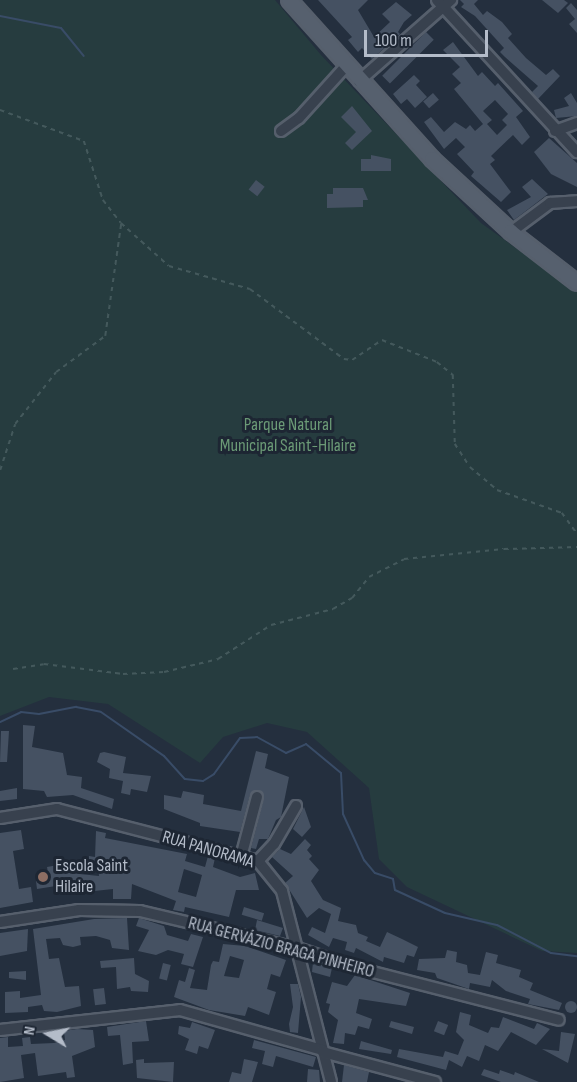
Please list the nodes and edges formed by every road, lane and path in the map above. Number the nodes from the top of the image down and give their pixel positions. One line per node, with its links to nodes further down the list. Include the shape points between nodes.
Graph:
1 (289, 0): 3 (main road)
2 (444, 3): 4 (street); 8 (street)
3 (346, 66): 4 (main road); 7 (street, via 299,118)
4 (359, 81): 12 (main road, via 432,159)
5 (0, 110): 11 (path, via 84,141 103,200)
6 (577, 123): 8 (street)
7 (281, 131)
8 (555, 131): 9 (street)
9 (577, 152)
10 (577, 201): 12 (street, via 550,203)
11 (121, 223): 14 (path, via 105,336 56,372 15,424); 15 (path, via 169,266 250,289 344,359 352,360 382,340 437,362 453,375 455,444 470,467 497,490 562,513)
12 (510, 232): 13 (main road)
13 (577, 283)
14 (0, 471)
15 (577, 534)
16 (577, 547): 17 (path, via 504,549 404,559 369,577 352,598 333,609 271,625 218,659 164,672 123,674 44,664)
17 (13, 669)
18 (257, 797): 21 (street)
19 (296, 806): 22 (street, via 274,844)
20 (0, 818): 21 (street, RUA PANORAMA, via 57,809)
21 (242, 857): 22 (street, RUA PANORAMA)
22 (258, 861): 24 (street, RUA PANORAMA, via 282,891)
23 (0, 922): 24 (street, RUA GERVÁZIO BRAGA PINHEIRO, via 79,910 140,911)
24 (297, 948): 25 (street, RUA GERVÁZIO BRAGA PINHEIRO, via 361,969); 27 (street, RUA PANORAMA)
25 (559, 1020)
26 (0, 1030): 27 (street, via 180,1010)
27 (323, 1051): 28 (street, RUA PANORAMA); 29 (street)
28 (331, 1082)
29 (435, 1082)

